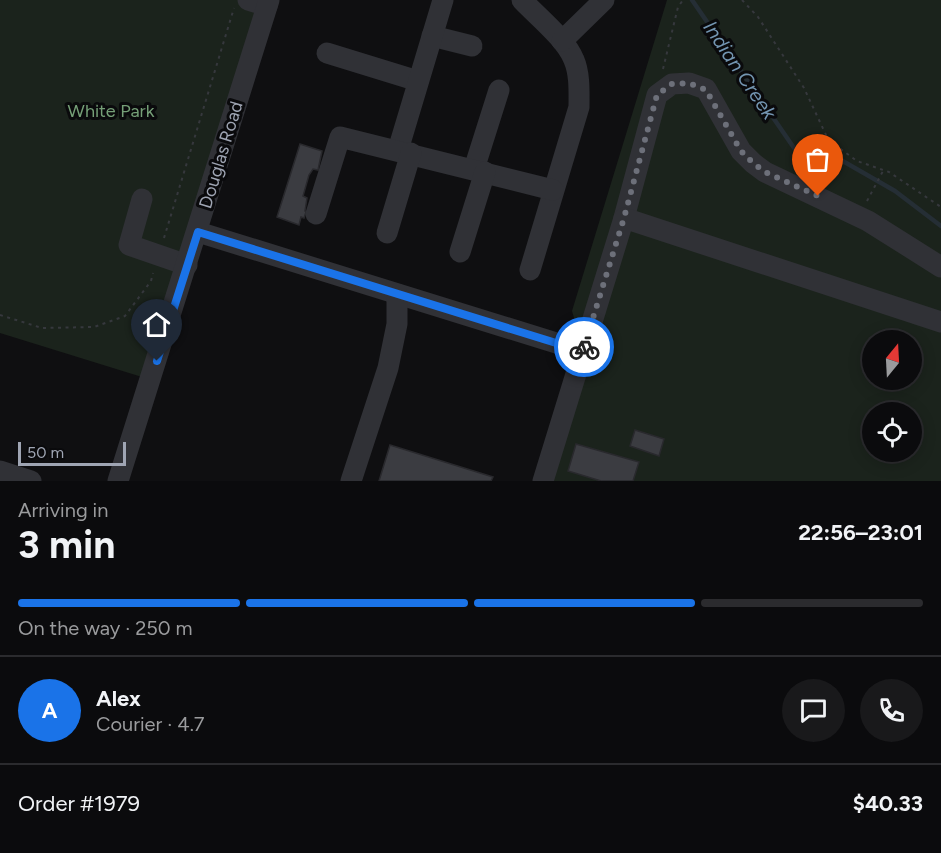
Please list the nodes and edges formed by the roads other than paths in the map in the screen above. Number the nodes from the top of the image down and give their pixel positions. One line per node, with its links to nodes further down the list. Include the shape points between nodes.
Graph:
1 (443, 0): 5 (street)
2 (522, 0): 6 (street)
3 (604, 0): 6 (street)
4 (262, 2): 17 (street, Douglas Road)
5 (432, 36): 7 (street); 9 (street)
6 (562, 41): 13 (street, via 574,60 579,107)
7 (472, 46)
8 (327, 53): 9 (street)
9 (418, 81): 11 (street)
10 (499, 90): 12 (street)
11 (404, 151): 12 (street); 15 (street, via 340,137); 18 (street)
12 (479, 170): 13 (street); 19 (street)
13 (553, 189): 22 (street)
14 (142, 199): 20 (street, via 129,245)
15 (316, 214)
16 (624, 218): 21 (street, via 657,95 672,84 689,83 706,90 741,151 765,172 868,221); 24 (street); 25 (street)
17 (198, 232): 20 (street, Douglas Road); 23 (street)
18 (387, 233)
19 (460, 252)
20 (187, 264): 28 (street, Douglas Road)
21 (941, 267)
22 (530, 270)
23 (397, 294): 25 (street); 29 (street, via 397,324 388,368)
24 (941, 322)
25 (582, 351): 30 (street)
26 (0, 471): 27 (street)
27 (31, 481)
28 (118, 481)
29 (351, 481)
30 (543, 481)

